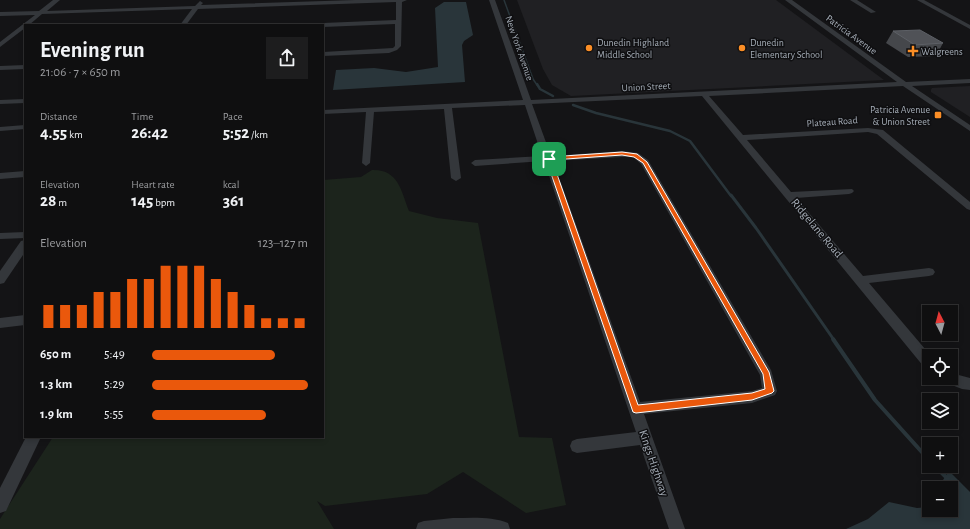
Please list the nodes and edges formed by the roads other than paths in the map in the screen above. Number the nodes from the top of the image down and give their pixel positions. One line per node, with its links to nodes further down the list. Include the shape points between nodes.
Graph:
1 (57, 0): 11 (street)
2 (202, 0): 9 (street)
3 (398, 0): 4 (street); 9 (street); 13 (street)
4 (404, 0)
5 (492, 0): 31 (street, New York Avenue)
6 (788, 0): 27 (street, Patricia Avenue)
7 (853, 0): 10 (street)
8 (920, 0): 18 (street)
9 (197, 7): 11 (street); 15 (street)
10 (873, 12)
11 (40, 13): 12 (street); 14 (street)
12 (0, 14)
13 (398, 22): 16 (street); 23 (street, via 398,46 395,50)
14 (26, 24)
15 (184, 24)
16 (324, 25)
17 (24, 26): 19 (street)
18 (970, 27)
19 (10, 37): 20 (street); 21 (street); 22 (street)
20 (24, 37)
21 (0, 38)
22 (0, 45)
23 (324, 54)
24 (24, 66): 25 (street)
25 (0, 68)
26 (970, 81): 27 (street, Union Street)
27 (905, 84): 28 (street, Union Street); 36 (street, Patricia Avenue)
28 (704, 94): 31 (street, Union Street); 38 (street, Ridgelane Road)
29 (24, 100): 30 (street)
30 (0, 102)
31 (528, 102): 32 (street, Union Street); 39 (street, Kings Highway)
32 (448, 106): 33 (street, Union Street); 44 (street)
33 (370, 110): 34 (street, Union Street); 40 (street)
34 (324, 112)
35 (24, 128): 37 (street)
36 (970, 128)
37 (0, 129)
38 (741, 138): 46 (street, Ridgelane Road); 47 (street, Plateau Road, via 875,131 885,136)
39 (549, 159): 41 (street); 59 (street, Kings Highway); 59 (street, via 622,154 635,155 645,162 766,374 770,391 752,396)
40 (366, 163)
41 (475, 164)
42 (24, 174): 43 (street)
43 (0, 176)
44 (456, 178)
45 (849, 191): 46 (street)
46 (790, 195): 53 (street, Ridgelane Road)
47 (970, 207)
48 (24, 235): 49 (street)
49 (0, 236)
50 (24, 245): 52 (street)
51 (929, 272): 53 (street)
52 (0, 280)
53 (860, 280): 56 (street, Ridgelane Road)
54 (24, 320): 55 (street)
55 (0, 322)
56 (922, 355)
57 (958, 381): 58 (street)
58 (970, 384)
59 (636, 409): 61 (street, Kings Highway)
60 (33, 438): 63 (street)
61 (646, 438): 62 (street); 67 (street, Kings Highway)
62 (578, 446)
63 (5, 482): 64 (street)
64 (0, 505)
65 (424, 529): 66 (street, via 480,525)
66 (502, 529)
67 (677, 529)

